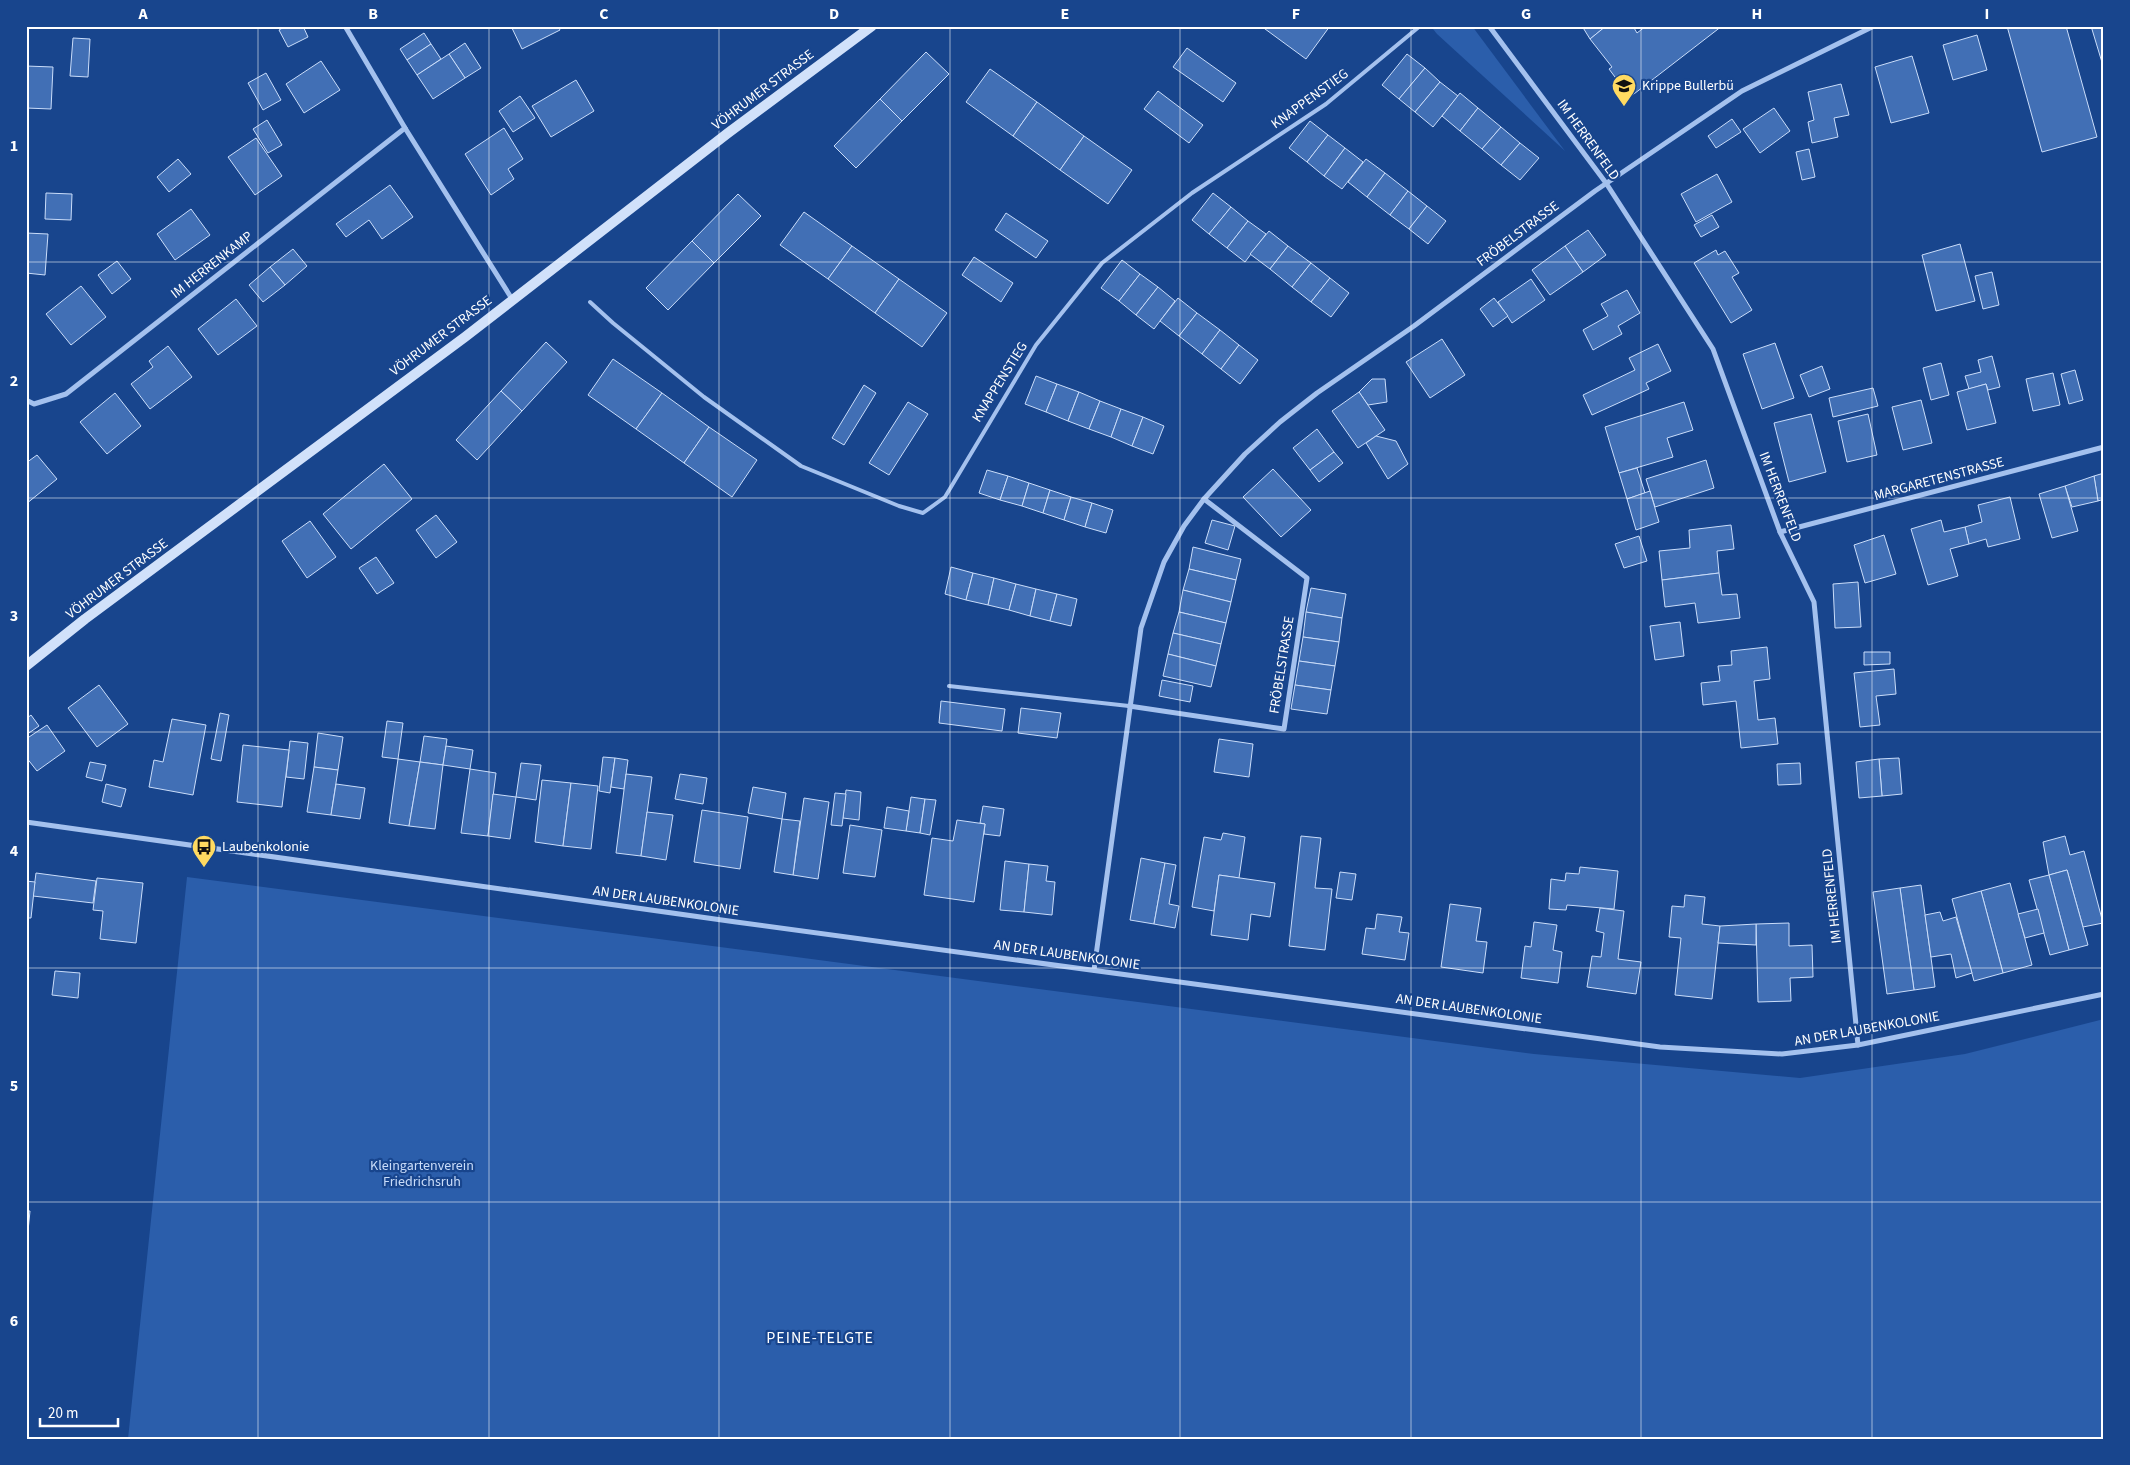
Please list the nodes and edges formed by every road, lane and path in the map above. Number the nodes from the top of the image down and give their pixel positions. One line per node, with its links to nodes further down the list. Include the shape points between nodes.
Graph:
1 (345, 26): 6 (street)
2 (872, 26): 8 (main road, VÖHRUMER STRASSE)
3 (1420, 26): 9 (lane, KNAPPENSTIEG, via 1326,104 1192,193 1102,263 1036,345 945,497 923,513 800,466 704,397)
4 (1489, 26): 7 (street, IM HERRENFELD)
5 (1874, 26): 7 (street, FRÖBELSTRASSE, via 1742,90)
6 (404, 128): 8 (street); 10 (street, IM HERRENKAMP, via 66,394 34,404)
7 (1606, 183): 12 (street, FRÖBELSTRASSE, via 1295,410 1245,454); 13 (street, IM HERRENFELD, via 1713,349)
8 (512, 299): 14 (main road, VÖHRUMER STRASSE)
9 (590, 302)
10 (26, 400)
11 (2104, 448): 13 (street, MARGARETENSTRASSE)
12 (1204, 499): 16 (street, FRÖBELSTRASSE, via 1164,562 1148,605 1141,628); 16 (street, FRÖBELSTRASSE, via 1307,578 1284,728)
13 (1780, 532): 20 (street, IM HERRENFELD, via 1814,602)
14 (26, 666)
15 (949, 686): 16 (lane)
16 (1129, 706): 18 (street, FRÖBELSTRASSE)
17 (26, 822): 18 (street, AN DER LAUBENKOLONIE)
18 (1094, 970): 20 (street, AN DER LAUBENKOLONIE, via 1660,1046 1782,1054)
19 (2104, 994): 20 (street, AN DER LAUBENKOLONIE)
20 (1858, 1045)

